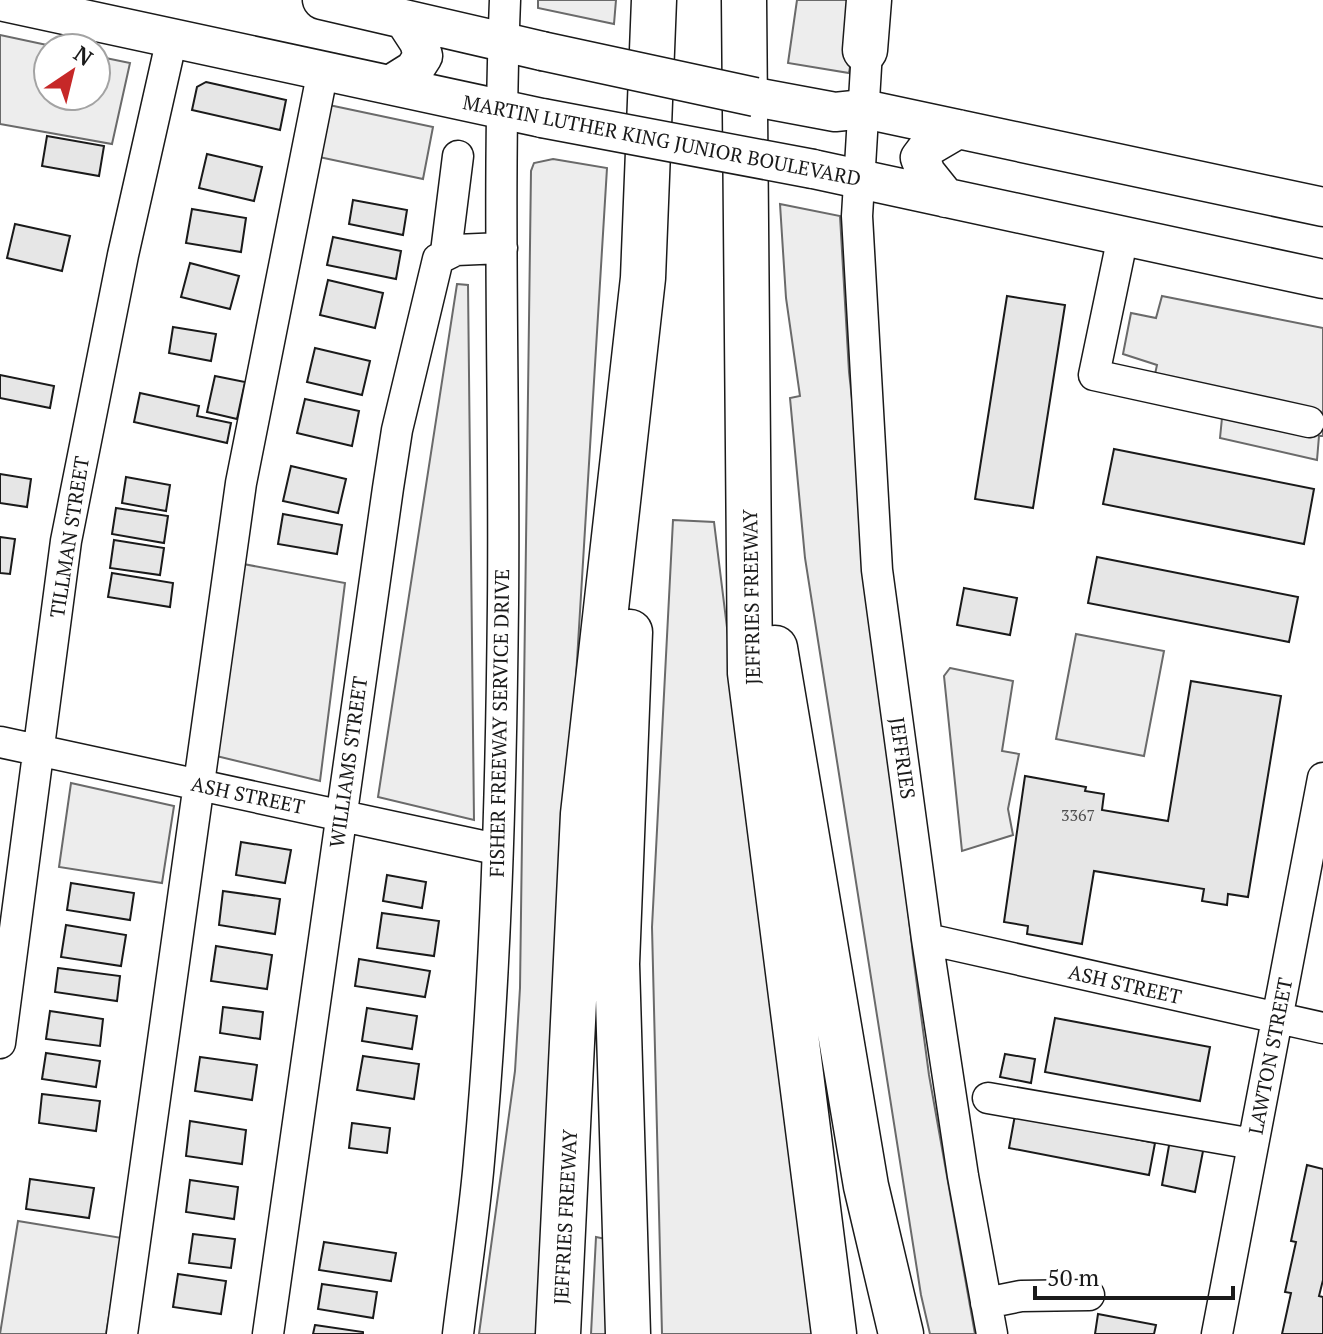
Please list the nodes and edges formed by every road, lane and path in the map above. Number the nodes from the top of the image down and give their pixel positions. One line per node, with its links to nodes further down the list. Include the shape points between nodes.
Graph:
1 (505, 0): 11 (street)
2 (654, 0): 26 (highway, JEFFRIES FREEWAY)
3 (744, 0): 28 (highway, JEFFRIES FREEWAY)
4 (869, 0): 12 (highway)
5 (876, 0): 12 (street, JEFFRIES)
6 (0, 1): 8 (main road, MARTIN LUTHER KING JUNIOR BOULEVARD)
7 (330, 1): 9 (main road)
8 (42, 5): 10 (main road, MARTIN LUTHER KING JUNIOR BOULEVARD)
9 (404, 19): 11 (main road); 14 (main road, via 423,56 414,70)
10 (172, 38): 13 (main road, MARTIN LUTHER KING JUNIOR BOULEVARD); 30 (street, TILLMAN STREET, via 84,440)
11 (503, 43): 15 (street); 16 (main road, bridge)
12 (865, 50): 16 (street, JEFFRIES)
13 (323, 70): 14 (main road, MARTIN LUTHER KING JUNIOR BOULEVARD); 32 (street, via 241,483)
14 (390, 85): 15 (main road, MARTIN LUTHER KING JUNIOR BOULEVARD)
15 (503, 109): 19 (main road, MARTIN LUTHER KING JUNIOR BOULEVARD, bridge); 23 (street, FISHER FREEWAY SERVICE DRIVE)
16 (850, 110): 17 (main road); 19 (street, JEFFRIES)
17 (958, 129): 20 (main road, via 929,146 920,158); 21 (main road)
18 (458, 156): 24 (street, WILLIAMS STREET)
19 (857, 178): 20 (main road, MARTIN LUTHER KING JUNIOR BOULEVARD); 35 (street, JEFFRIES, via 877,570)
20 (946, 198): 22 (main road, MARTIN LUTHER KING JUNIOR BOULEVARD)
21 (1320, 211)
22 (1123, 236): 25 (main road, MARTIN LUTHER KING JUNIOR BOULEVARD); 27 (street, via 1094,375)
23 (502, 248): 24 (street); 34 (street, FISHER FREEWAY SERVICE DRIVE, via 503,604)
24 (446, 252): 33 (street, WILLIAMS STREET, via 433,270 397,430)
25 (1316, 270)
26 (643, 278): 46 (highway, JEFFRIES FREEWAY, via 583,814); 47 (highway, via 617,964)
27 (1309, 422)
28 (750, 494): 48 (highway, JEFFRIES FREEWAY, via 750,673); 49 (highway, via 866,1186)
29 (0, 742): 30 (street, ASH STREET)
30 (39, 750): 32 (street, ASH STREET); 38 (street, TILLMAN STREET)
31 (1323, 778): 36 (street, LAWTON STREET)
32 (196, 784): 33 (street, ASH STREET); 43 (street)
33 (341, 815): 34 (street, ASH STREET); 44 (street, WILLIAMS STREET)
34 (496, 849): 45 (street, FISHER FREEWAY SERVICE DRIVE, via 484,1106)
35 (927, 939): 36 (street, ASH STREET); 42 (street, JEFFRIES)
36 (1278, 1018): 37 (street, ASH STREET); 40 (street, LAWTON STREET)
37 (1323, 1028)
38 (0, 1043)
39 (988, 1098): 40 (street)
40 (1253, 1144): 51 (street, LAWTON STREET)
41 (1089, 1295): 42 (street, via 1021,1296)
42 (986, 1303): 50 (street, JEFFRIES)
43 (122, 1334)
44 (268, 1334)
45 (458, 1334)
46 (558, 1334)
47 (628, 1334)
48 (834, 1334)
49 (901, 1334)
50 (992, 1334)
51 (1217, 1334)

